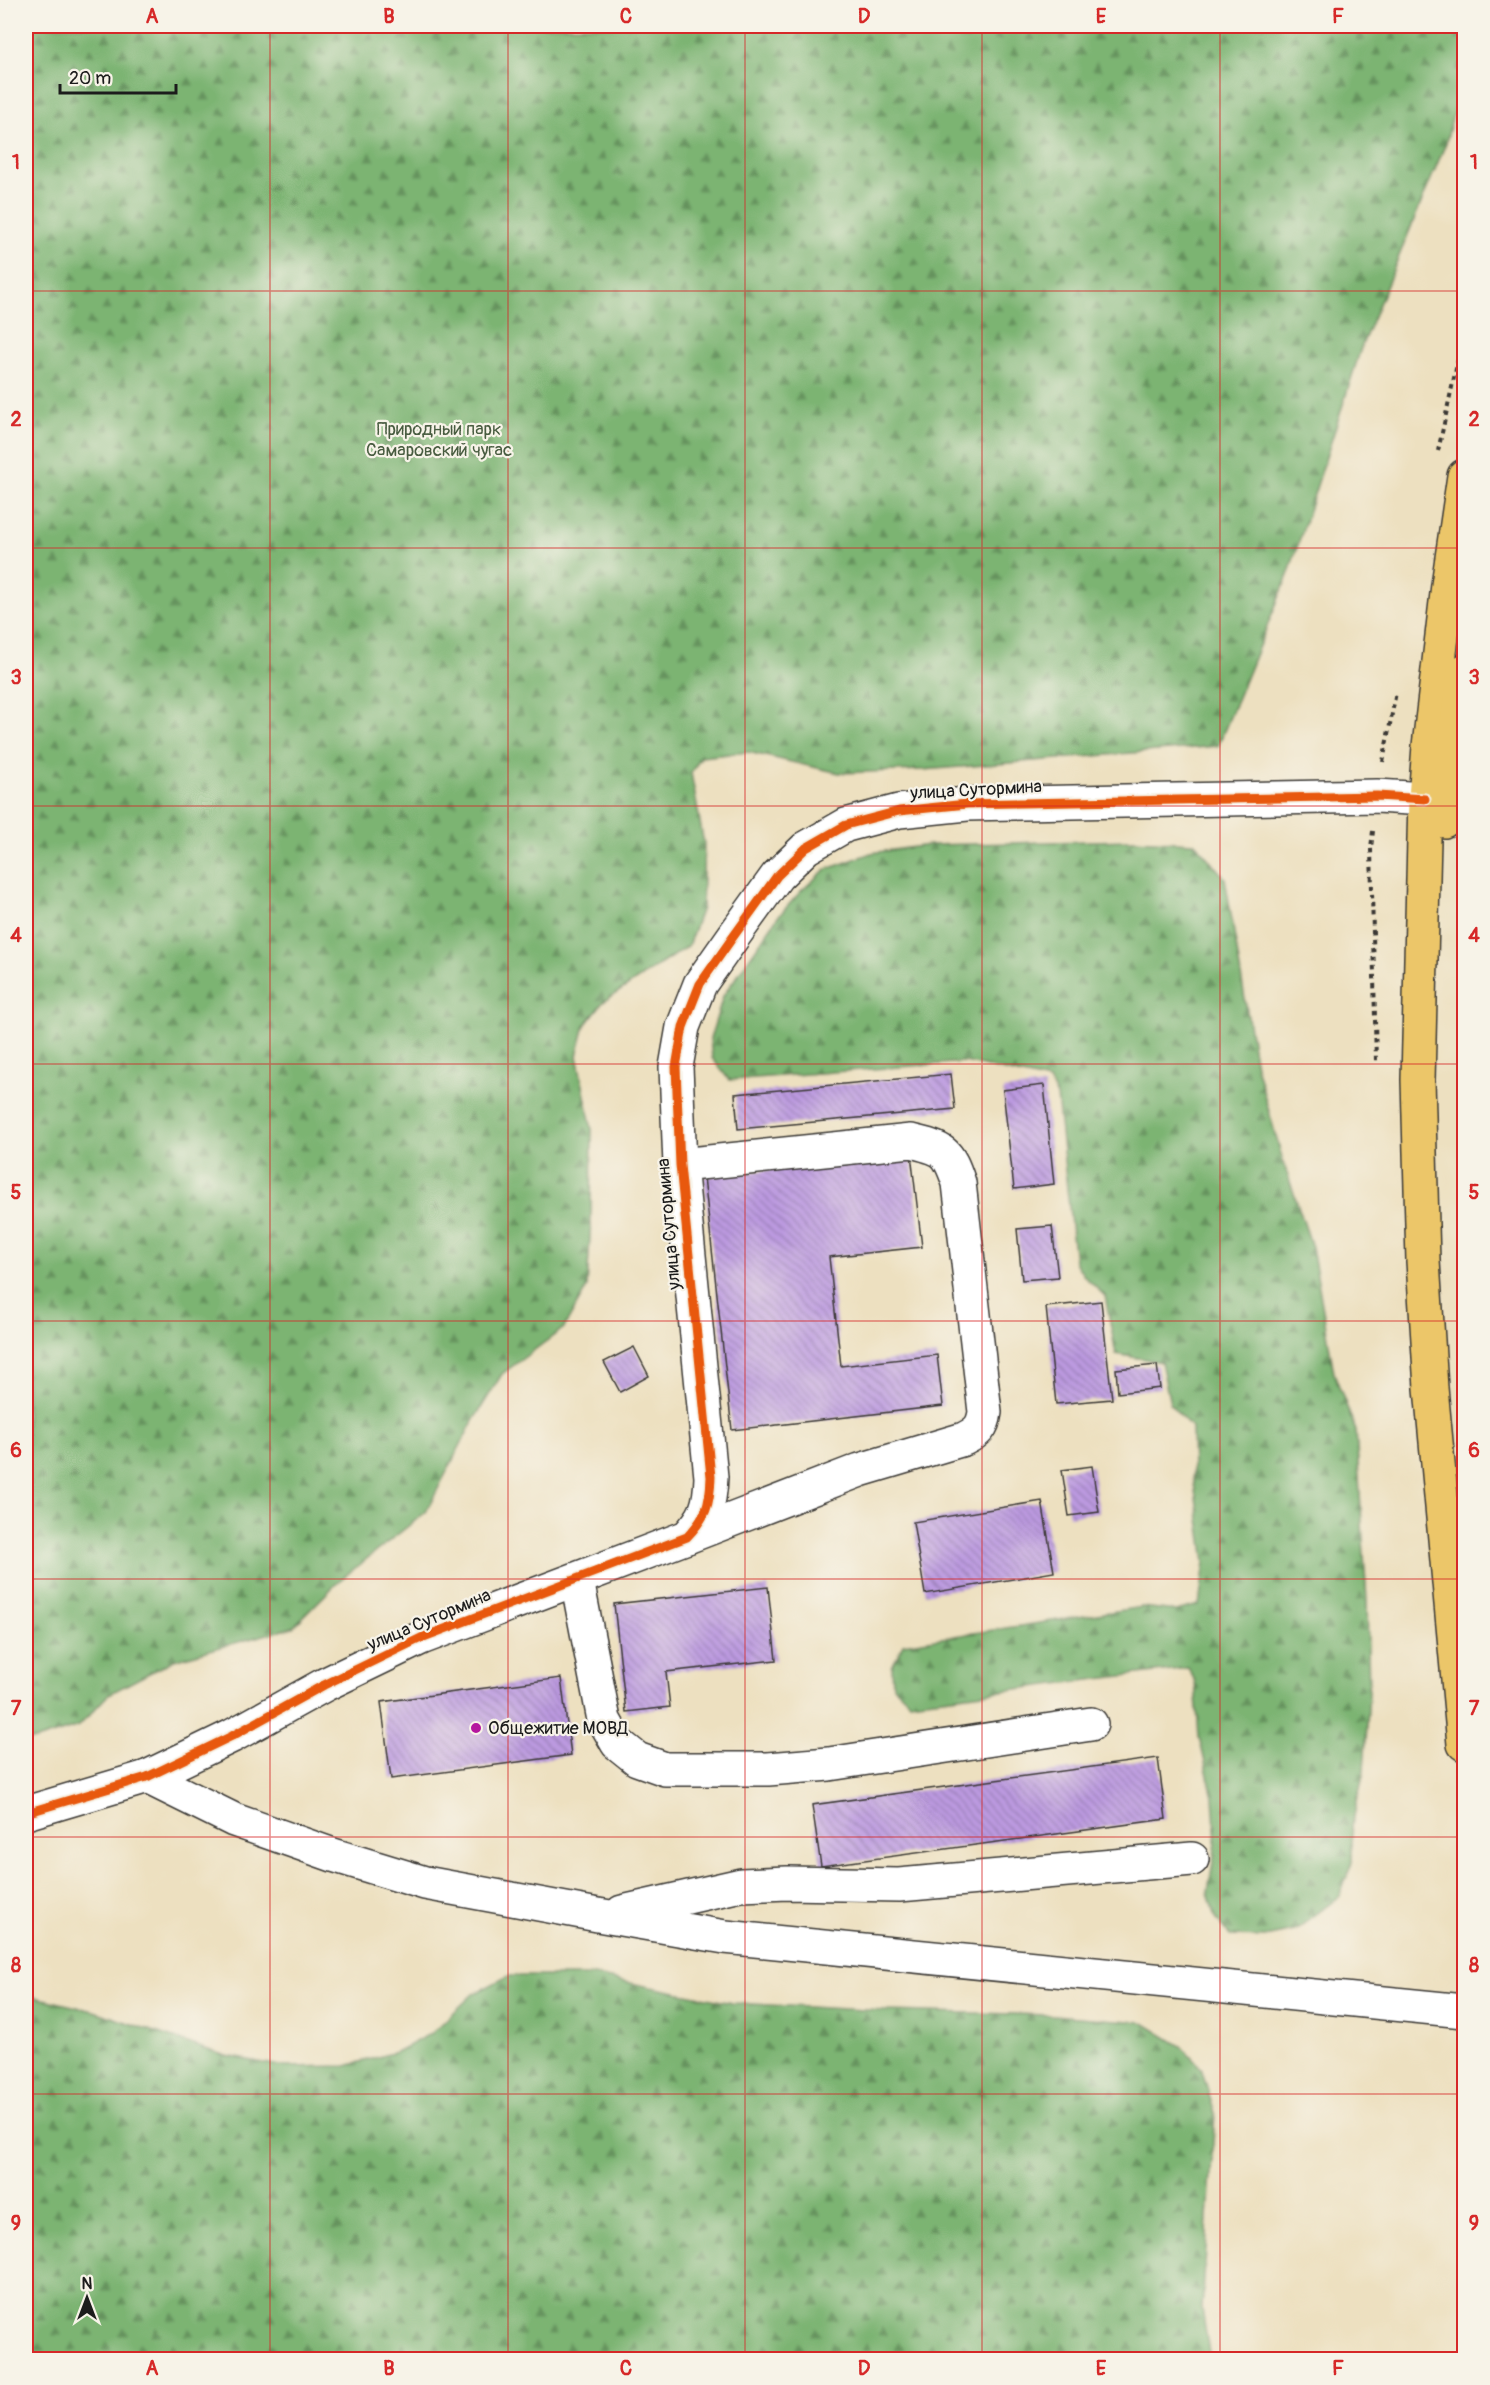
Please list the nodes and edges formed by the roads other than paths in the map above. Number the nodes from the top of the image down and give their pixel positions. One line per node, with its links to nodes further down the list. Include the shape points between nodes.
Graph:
1 (1464, 476): 3 (main road, via 1434,696)
2 (1464, 671): 4 (main road)
3 (1425, 799): 4 (main road); 5 (street, улица Сутормина, via 1366,796 967,804 899,811 846,825 806,848 777,876 700,984 683,1026 676,1067)
4 (1418, 1037): 9 (main road, via 1423,1261 1431,1389)
5 (680, 1165): 6 (street, улица Сутормина, via 711,1477 704,1520); 6 (street, via 911,1141 933,1146 950,1158 958,1183 985,1412 980,1430 964,1439 860,1470)
6 (687, 1538): 7 (street, улица Сутормина)
7 (577, 1580): 8 (street, via 604,1720 618,1743 637,1759 665,1769 768,1769 829,1764); 10 (street, улица Сутормина, via 421,1638)
8 (1091, 1724)
9 (1464, 1744)
10 (147, 1777): 11 (street, улица Сутормина); 13 (street, via 234,1820 333,1855 415,1880)
11 (26, 1814)
12 (1192, 1859): 13 (street, via 899,1885 741,1885)
13 (598, 1916): 14 (street, via 725,1936)
14 (1464, 2011)

